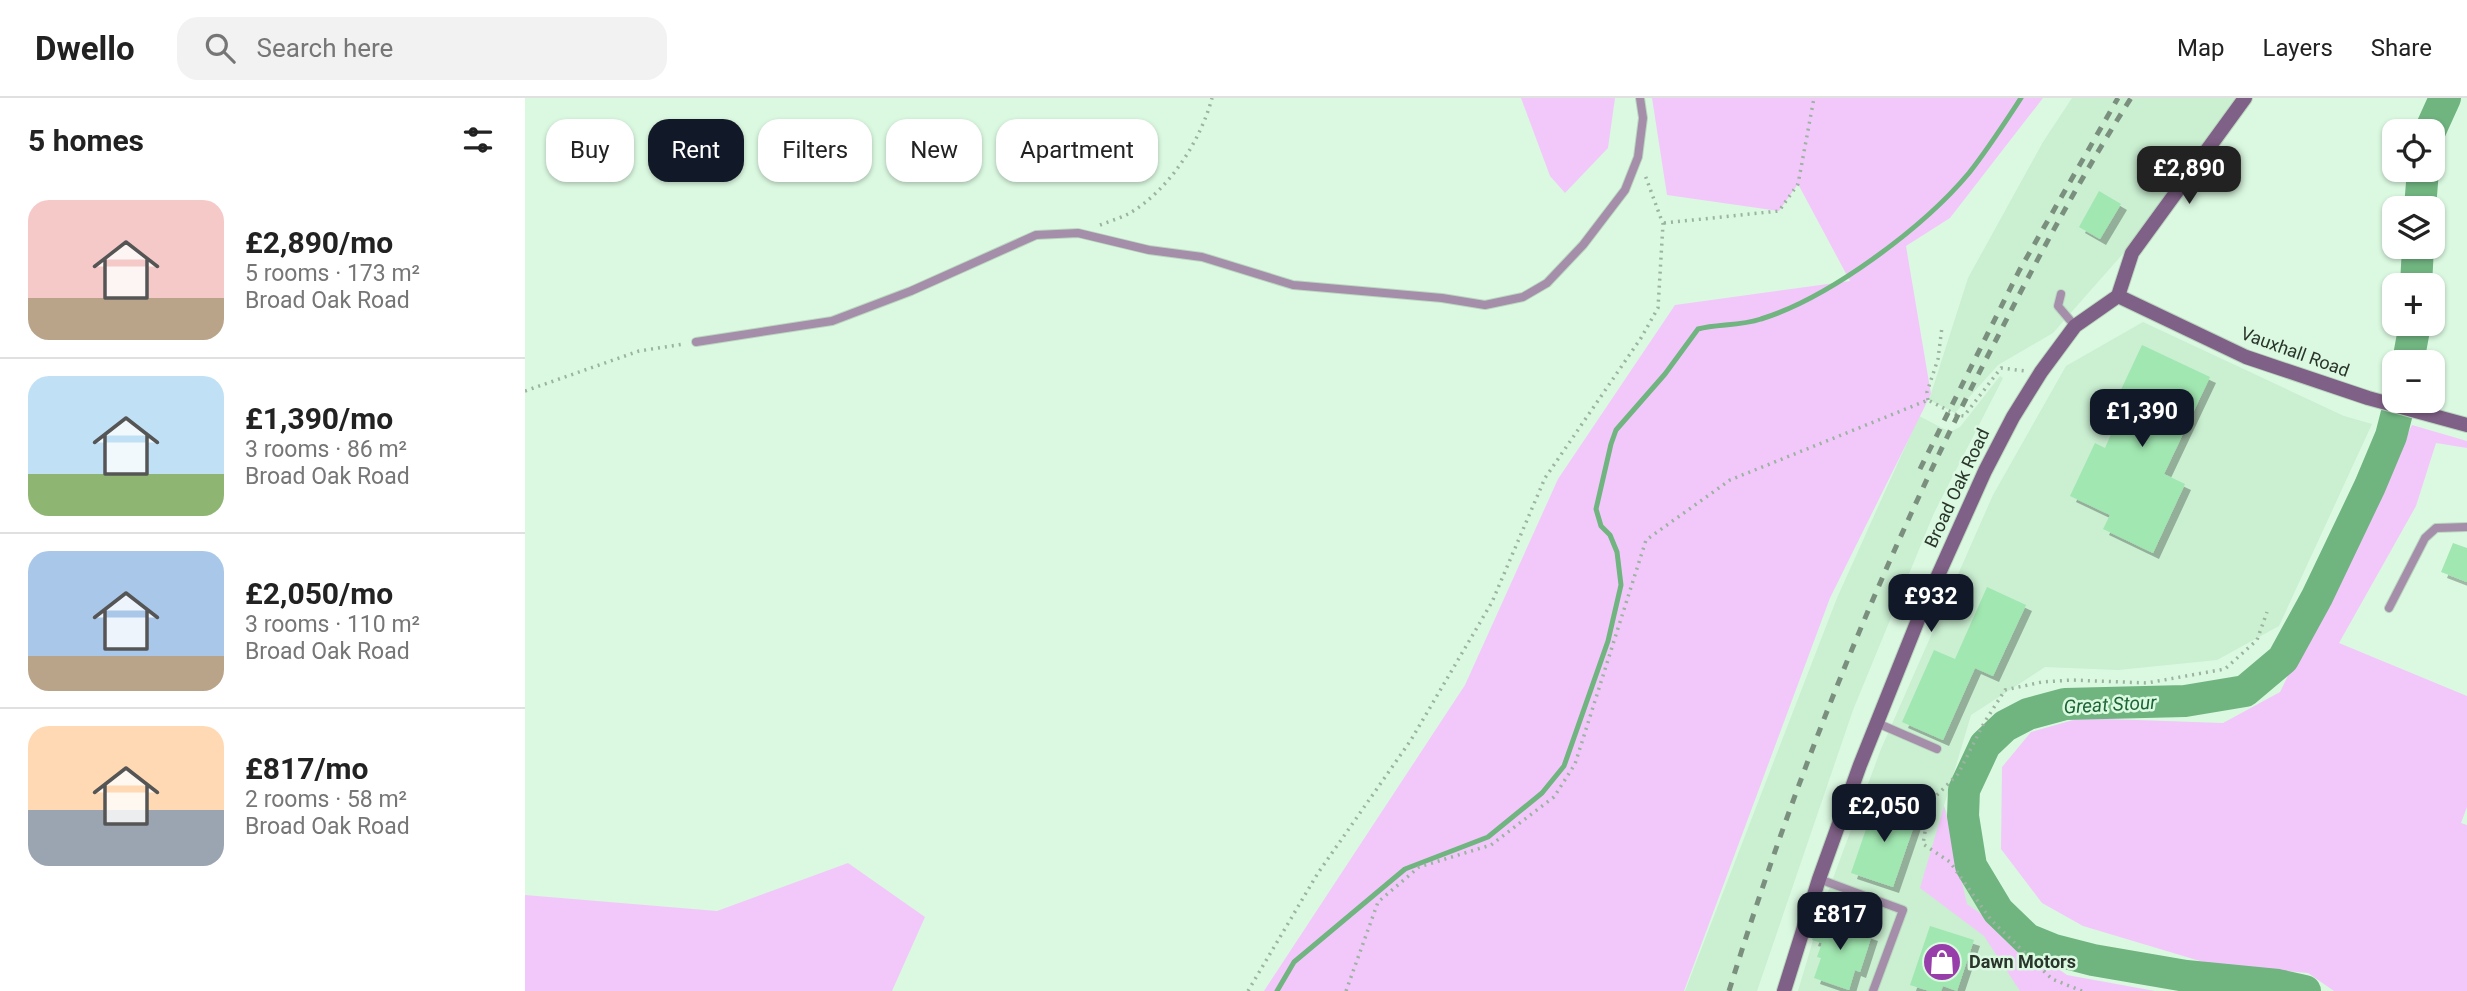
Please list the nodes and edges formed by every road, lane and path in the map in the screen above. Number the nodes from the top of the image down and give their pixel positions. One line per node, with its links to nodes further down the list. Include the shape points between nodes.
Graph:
1 (1212, 98): 7 (path, via 1188,154 1161,187 1131,212)
2 (1640, 98): 5 (lane, via 1643,118)
3 (1814, 98): 6 (path, via 1798,184 1779,211)
4 (2245, 98): 9 (street, via 2132,253)
5 (1638, 157): 6 (path); 7 (lane, via 1625,190 1547,284 1523,297 1485,305 1293,285 1202,257)
6 (1664, 224): 23 (path, via 1658,307 1545,478 1492,601 1411,740 1318,873)
7 (1078, 233): 12 (lane, via 1036,235 832,321)
8 (2061, 294): 10 (lane, via 2058,306)
9 (2118, 296): 10 (street, Broad Oak Road); 16 (street, Vauxhall Road, via 2246,357)
10 (2075, 326): 13 (street, Broad Oak Road)
11 (1942, 327): 15 (path)
12 (697, 342): 14 (path, via 639,351)
13 (2041, 372): 15 (path, via 2001,368 1965,416); 20 (street, Broad Oak Road, via 1975,492)
14 (525, 391)
15 (1928, 400): 24 (path, via 1730,480 1646,540 1575,764 1554,797 1491,845 1419,867 1378,902)
16 (2467, 425)
17 (2467, 527): 18 (lane, via 2436,528 2424,538)
18 (2389, 608)
19 (2267, 612): 27 (path, via 2257,640 2225,669 2147,683 2042,681 2005,690 1958,774 1930,802 1923,844 1950,862 1991,920 2052,979)
20 (1877, 723): 21 (lane); 22 (street, Broad Oak Road)
21 (1937, 749)
22 (1819, 879): 25 (street, Broad Oak Road); 26 (lane, via 1903,910)
23 (1248, 991)
24 (1346, 991)
25 (1784, 991)
26 (1873, 991)
27 (2082, 991)

